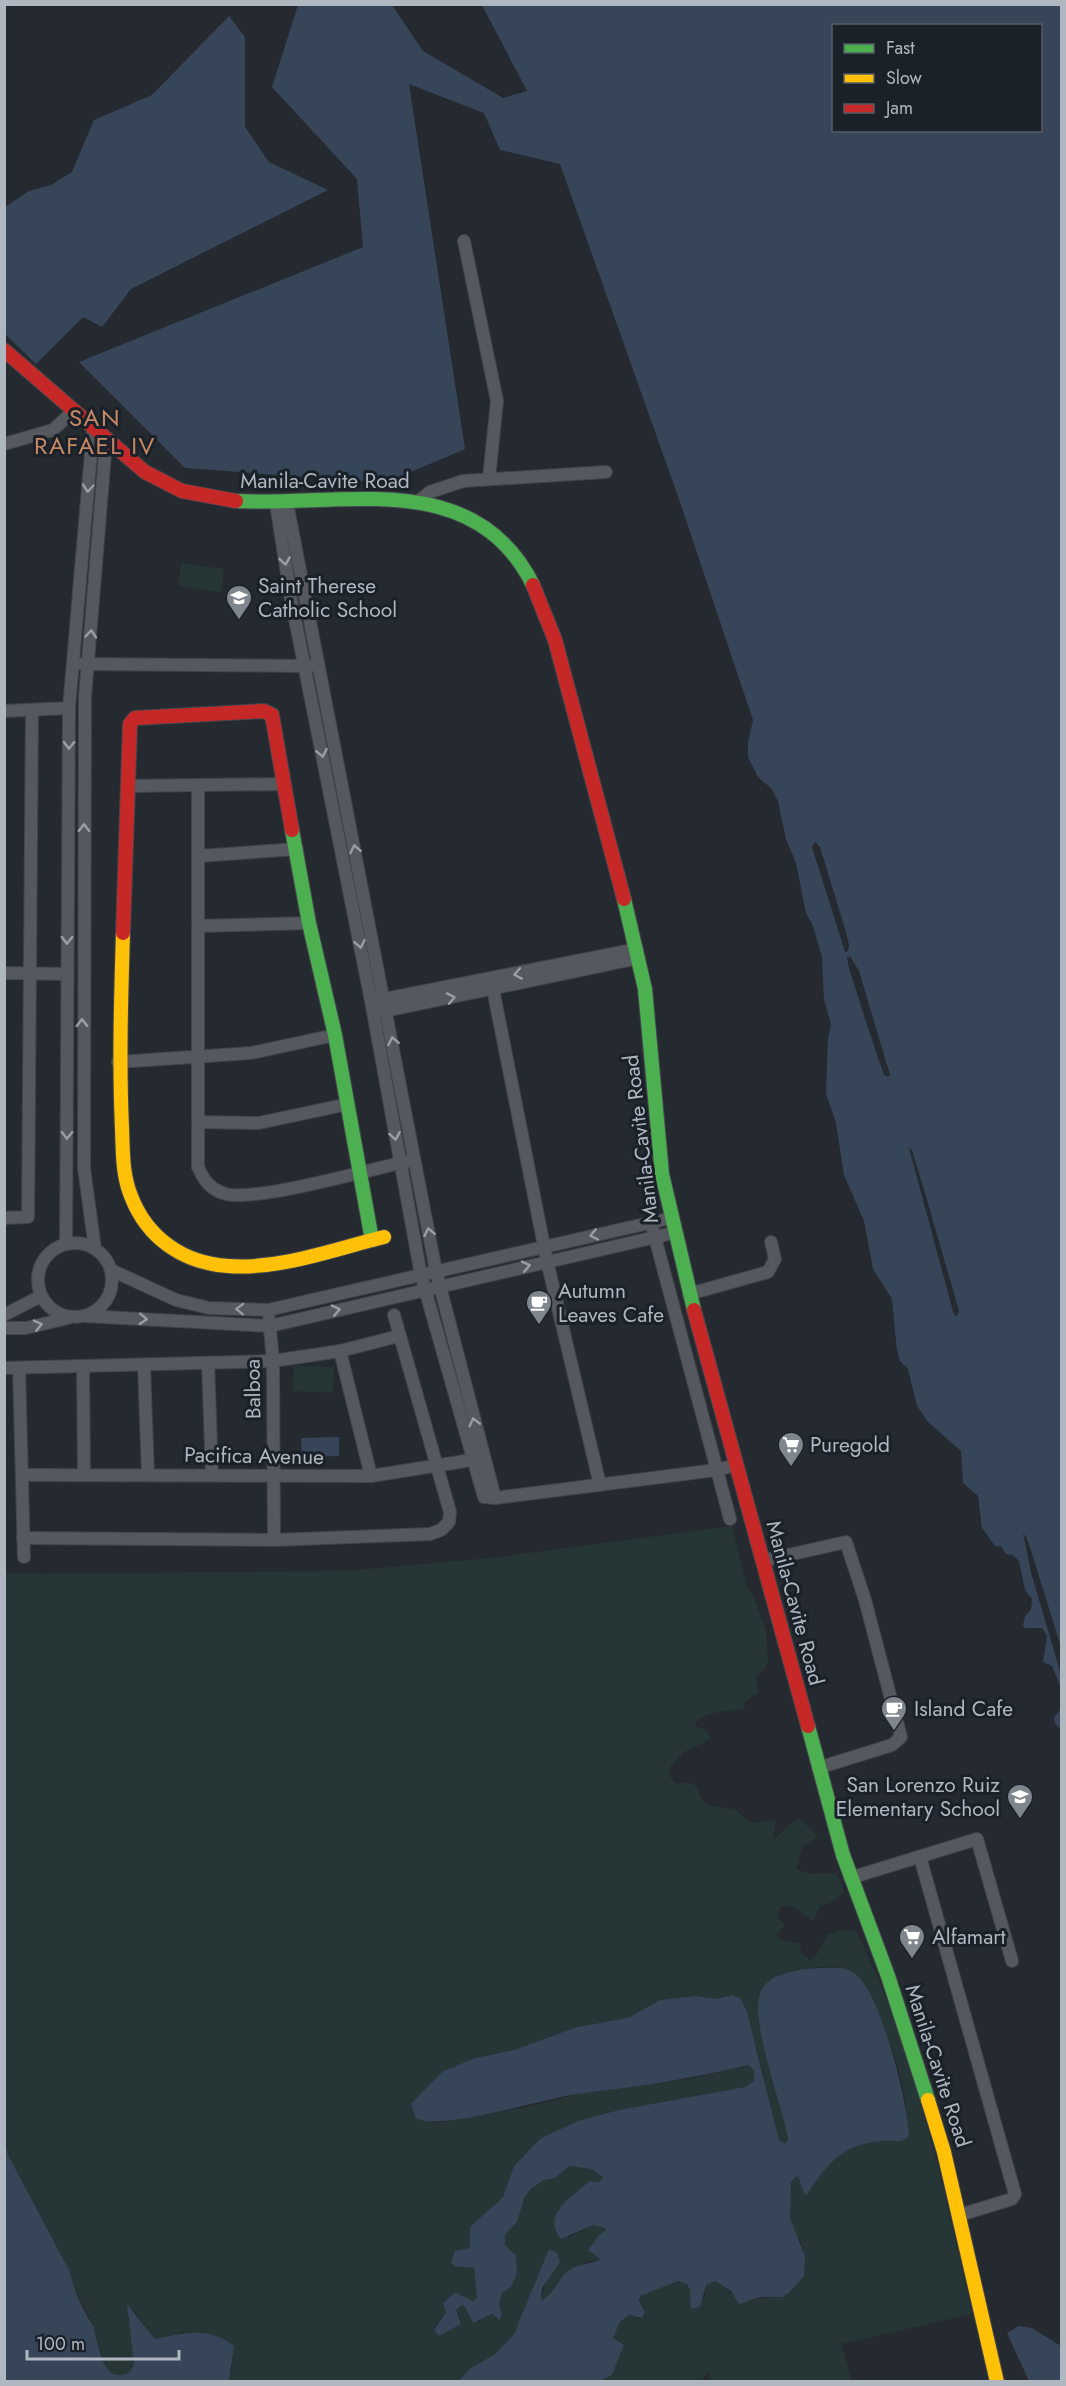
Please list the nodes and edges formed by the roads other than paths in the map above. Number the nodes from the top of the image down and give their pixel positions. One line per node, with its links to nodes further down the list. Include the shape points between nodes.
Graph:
1 (464, 241): 8 (street, via 497,400)
2 (4, 350): 3 (main road, Manila-Cavite Road)
3 (72, 412): 4 (main road, Manila-Cavite Road); 6 (street, via 53,430)
4 (93, 430): 5 (main road, Manila-Cavite Road); 11 (street, one-way to 11)
5 (106, 442): 10 (main road, Manila-Cavite Road, via 143,473 182,491 223,502); 12 (street, one-way to 5)
6 (4, 444)
7 (606, 472): 8 (street)
8 (489, 478): 9 (street, via 463,481 430,492)
9 (419, 501): 10 (main road, Manila-Cavite Road, via 378,498); 24 (main road, Manila-Cavite Road, via 470,519 504,540 540,598 555,640)
10 (281, 503): 13 (street)
11 (73, 663): 12 (street); 14 (street)
12 (88, 665): 13 (street); 35 (street, one-way to 12)
13 (311, 666): 29 (street, one-way to 13); 30 (street, one-way to 30)
14 (69, 708): 15 (street); 27 (street, one-way to 27)
15 (32, 710): 16 (street); 26 (street)
16 (4, 711)
17 (284, 784): 18 (street); 19 (main road, via 274,719 264,711 135,718 130,723); 20 (main road)
18 (198, 785): 19 (street); 21 (street)
19 (128, 786): 33 (main road)
20 (297, 849): 21 (street); 22 (main road)
21 (198, 856): 23 (street)
22 (309, 923): 23 (street); 31 (main road)
23 (198, 926): 32 (street)
24 (638, 953): 28 (street); 42 (main road, Manila-Cavite Road, via 645,989 662,1174)
25 (4, 973): 26 (street)
26 (29, 973): 27 (street); 41 (street, via 28,1217)
27 (67, 974): 34 (street)
28 (492, 985): 29 (street); 48 (street)
29 (386, 1005): 30 (street); 38 (street, one-way to 29)
30 (372, 1007): 39 (street, one-way to 39)
31 (335, 1035): 32 (street, via 252,1053); 36 (main road)
32 (197, 1055): 33 (street); 37 (street)
33 (118, 1062): 40 (main road, via 128,1186 149,1227 186,1258 232,1268 258,1266 378,1238)
34 (69, 1064): 35 (street); 47 (street, one-way to 47)
35 (82, 1064): 49 (street, via 84,1168)
36 (348, 1104): 37 (street, via 259,1123); 40 (main road)
37 (198, 1122): 40 (street, via 198,1167 207,1184 229,1195 258,1194)
38 (415, 1160): 39 (street); 52 (street, one-way to 38)
39 (400, 1163): 40 (street); 53 (street)
40 (361, 1172)
41 (4, 1218)
42 (671, 1218): 43 (street); 44 (main road, Manila-Cavite Road)
43 (651, 1223): 45 (street); 48 (street, one-way to 48)
44 (673, 1233): 45 (street); 56 (main road, Manila-Cavite Road)
45 (655, 1237): 50 (street); 76 (street)
46 (771, 1242): 56 (street, via 775,1259 768,1272)
47 (66, 1244): 49 (street); 57 (street, via 56,1248 41,1265)
48 (545, 1246): 50 (street); 52 (street)
49 (95, 1249): 51 (street)
50 (547, 1261): 54 (street, one-way to 50); 83 (street)
51 (111, 1270): 58 (street, one-way to 51, via 209,1308 177,1300); 61 (street, via 110,1293 104,1303)
52 (436, 1271): 53 (street); 54 (street)
53 (421, 1275): 55 (street); 58 (street)
54 (440, 1286): 55 (street); 73 (street, one-way to 54)
55 (425, 1289): 63 (street, one-way to 55); 73 (street)
56 (689, 1294): 74 (main road, Manila-Cavite Road)
57 (41, 1296): 59 (street); 62 (street, via 48,1307)
58 (268, 1310): 63 (street, Balboa)
59 (4, 1315)
60 (394, 1315): 65 (street)
61 (85, 1316): 62 (street); 63 (street, one-way to 63)
62 (71, 1318): 64 (street, one-way to 62)
63 (270, 1326): 67 (street, Balboa)
64 (4, 1329)
65 (399, 1336): 66 (street); 75 (street)
66 (339, 1351): 67 (street); 81 (street)
67 (273, 1361): 68 (street); 82 (street, Balboa)
68 (208, 1363): 70 (street); 80 (street)
69 (83, 1366): 70 (street); 72 (street); 77 (street)
70 (144, 1366): 79 (street)
71 (4, 1368): 72 (street)
72 (19, 1368): 78 (street)
73 (478, 1459): 75 (street, Pacifica Avenue); 83 (street, via 495,1498)
74 (736, 1465): 76 (street); 88 (main road, Manila-Cavite Road)
75 (436, 1468): 81 (street, Pacifica Avenue); 86 (street, via 450,1512 449,1522 441,1530 430,1534)
76 (716, 1470): 83 (street); 84 (street)
77 (84, 1474): 78 (street, Pacifica Avenue); 79 (street, Pacifica Avenue)
78 (22, 1475): 85 (street)
79 (147, 1475): 80 (street, Pacifica Avenue)
80 (212, 1475): 82 (street, Pacifica Avenue)
81 (371, 1476): 82 (street, Pacifica Avenue)
82 (273, 1477): 86 (street, Balboa)
83 (600, 1485)
84 (729, 1519)
85 (23, 1538): 86 (street); 87 (street)
86 (274, 1540)
87 (24, 1557)
88 (762, 1561): 89 (main road, Manila-Cavite Road); 89 (street, via 846,1542 865,1600 901,1737 892,1745)
89 (818, 1768): 91 (main road, Manila-Cavite Road)
90 (920, 1857): 91 (street); 92 (street, via 979,1840); 93 (street, via 1015,2194 1012,2199)
91 (850, 1878): 93 (main road, Manila-Cavite Road, via 917,2063)
92 (1012, 1961)
93 (960, 2215): 94 (main road, Manila-Cavite Road)
94 (997, 2382)

